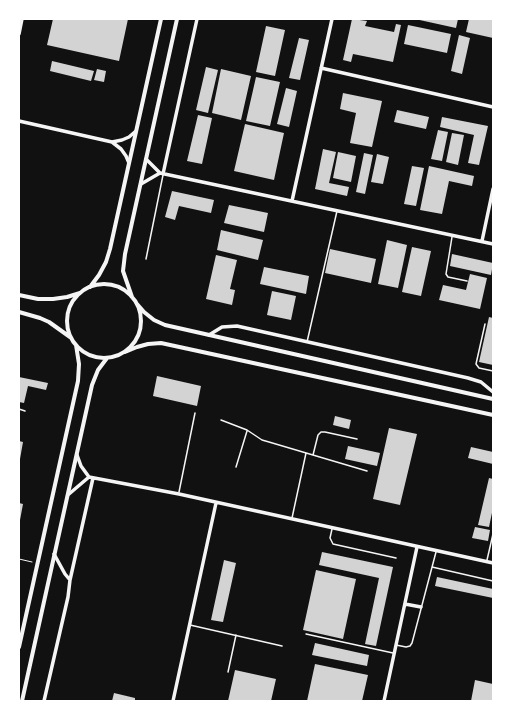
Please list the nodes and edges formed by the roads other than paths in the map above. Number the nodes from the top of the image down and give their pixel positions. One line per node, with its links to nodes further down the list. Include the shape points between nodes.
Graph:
1 (22, 19): 6 (street)
2 (161, 19): 10 (street)
3 (177, 19): 12 (street)
4 (198, 19): 14 (street)
5 (332, 19): 7 (street)
6 (19, 34)
7 (321, 68): 8 (street); 17 (street)
8 (493, 107)
9 (19, 121): 11 (street)
10 (137, 130): 11 (street, via 129,137); 13 (street)
11 (112, 142): 13 (street, via 124,152)
12 (146, 159): 14 (street); 15 (street)
13 (129, 164): 24 (street, via 108,256 99,276)
14 (162, 173): 15 (street); 17 (street); 22 (lane)
15 (141, 184): 27 (street, via 123,271)
16 (493, 189): 20 (street)
17 (292, 201): 18 (street)
18 (338, 210): 19 (street); 33 (lane)
19 (453, 235): 20 (street); 23 (lane, via 446,274)
20 (482, 241): 21 (street)
21 (493, 244)
22 (146, 260)
23 (467, 281)
24 (90, 287): 25 (street); 27 (street, via 99,284 117,286)
25 (80, 293): 26 (street, via 52,299); 32 (street, via 70,309 68,328)
26 (19, 295)
27 (132, 297): 28 (street)
28 (137, 304): 31 (street, via 154,320 165,325); 35 (street, via 141,314 141,325 136,340)
29 (19, 312): 32 (street, via 49,322)
30 (485, 324): 37 (lane, via 476,364 479,368)
31 (210, 335): 33 (street, via 222,327 237,326); 39 (street)
32 (71, 337): 34 (street)
33 (307, 342): 38 (street, via 468,378 481,382)
34 (76, 345): 36 (street, via 90,356); 75 (street, via 78,381)
35 (125, 352): 36 (street); 43 (street, via 136,347 161,343)
36 (107, 358): 48 (street, via 98,370 92,385)
37 (493, 371)
38 (493, 392)
39 (493, 399)
40 (19, 409): 41 (lane)
41 (25, 411)
42 (195, 413): 54 (lane)
43 (493, 415)
44 (221, 420): 45 (lane)
45 (247, 430): 47 (lane, via 262,440); 50 (lane)
46 (357, 439): 49 (lane, via 321,432)
47 (306, 453): 49 (lane); 56 (lane)
48 (77, 455): 52 (street, via 81,466); 53 (street)
49 (313, 455): 51 (lane)
50 (236, 467)
51 (367, 471)
52 (91, 477): 53 (street); 54 (street); 66 (street)
53 (69, 494): 61 (street)
54 (179, 494): 55 (street)
55 (216, 503): 56 (street); 70 (street)
56 (291, 520): 57 (street)
57 (332, 529): 59 (street); 62 (lane, via 330,538 333,544)
58 (493, 534): 63 (lane)
59 (417, 547): 60 (street); 68 (street)
60 (436, 551): 63 (street); 65 (lane)
61 (54, 554): 66 (street); 78 (street)
62 (396, 558)
63 (487, 562): 64 (street)
64 (493, 564)
65 (432, 567): 67 (lane); 69 (lane)
66 (70, 580): 79 (street)
67 (493, 581)
68 (405, 604): 69 (street); 73 (street)
69 (421, 607): 73 (lane, via 412,643 406,647)
70 (190, 625): 72 (lane); 80 (street)
71 (306, 634): 76 (lane)
72 (236, 635): 74 (lane); 77 (lane)
73 (396, 645): 76 (street)
74 (282, 646)
75 (19, 647)
76 (395, 654): 81 (street)
77 (228, 672)
78 (22, 701)
79 (44, 701)
80 (173, 701)
81 (384, 701)

